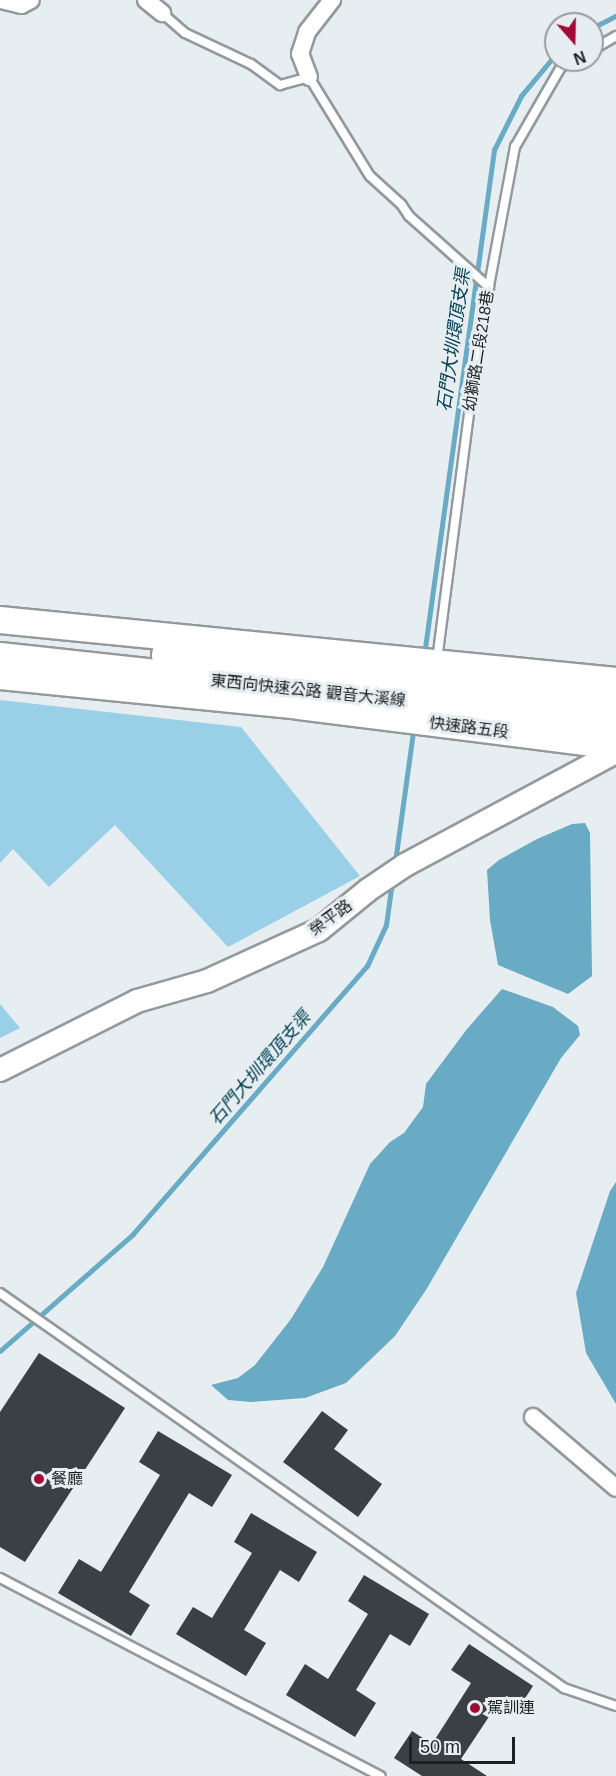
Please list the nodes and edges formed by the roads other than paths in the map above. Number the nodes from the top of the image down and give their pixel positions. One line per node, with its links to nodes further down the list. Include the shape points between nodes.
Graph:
1 (0, 0): 2 (street, via 21,5)
2 (31, 0)
3 (146, 0): 5 (street)
4 (332, 0): 7 (street, via 307,32 300,54)
5 (162, 13): 7 (lane, via 185,33 250,64 279,85)
6 (558, 72): 8 (lane, 幼獅路二段218巷, via 515,147)
7 (309, 77): 8 (lane, via 369,176)
8 (486, 284): 14 (lane, 幼獅路二段218巷)
9 (0, 620): 14 (main road)
10 (0, 638): 14 (highway, 東西向快速公路 觀音大溪線)
11 (0, 658): 14 (highway, 東西向快速公路 觀音大溪線)
12 (0, 676): 17 (main road, 快速路五段, via 299,706)
13 (616, 681): 14 (main road)
14 (422, 686): 15 (highway, 東西向快速公路 觀音大溪線); 16 (highway, 東西向快速公路 觀音大溪線)
15 (616, 706)
16 (616, 727)
17 (616, 746)
18 (616, 752): 19 (street, 榮平路, via 398,871 320,930 207,981 137,1001)
19 (0, 1070)
20 (0, 1293): 24 (lane, via 564,1688)
21 (533, 1417): 22 (street)
22 (616, 1488)
23 (0, 1578): 25 (lane)
24 (616, 1706)
25 (381, 1776)

